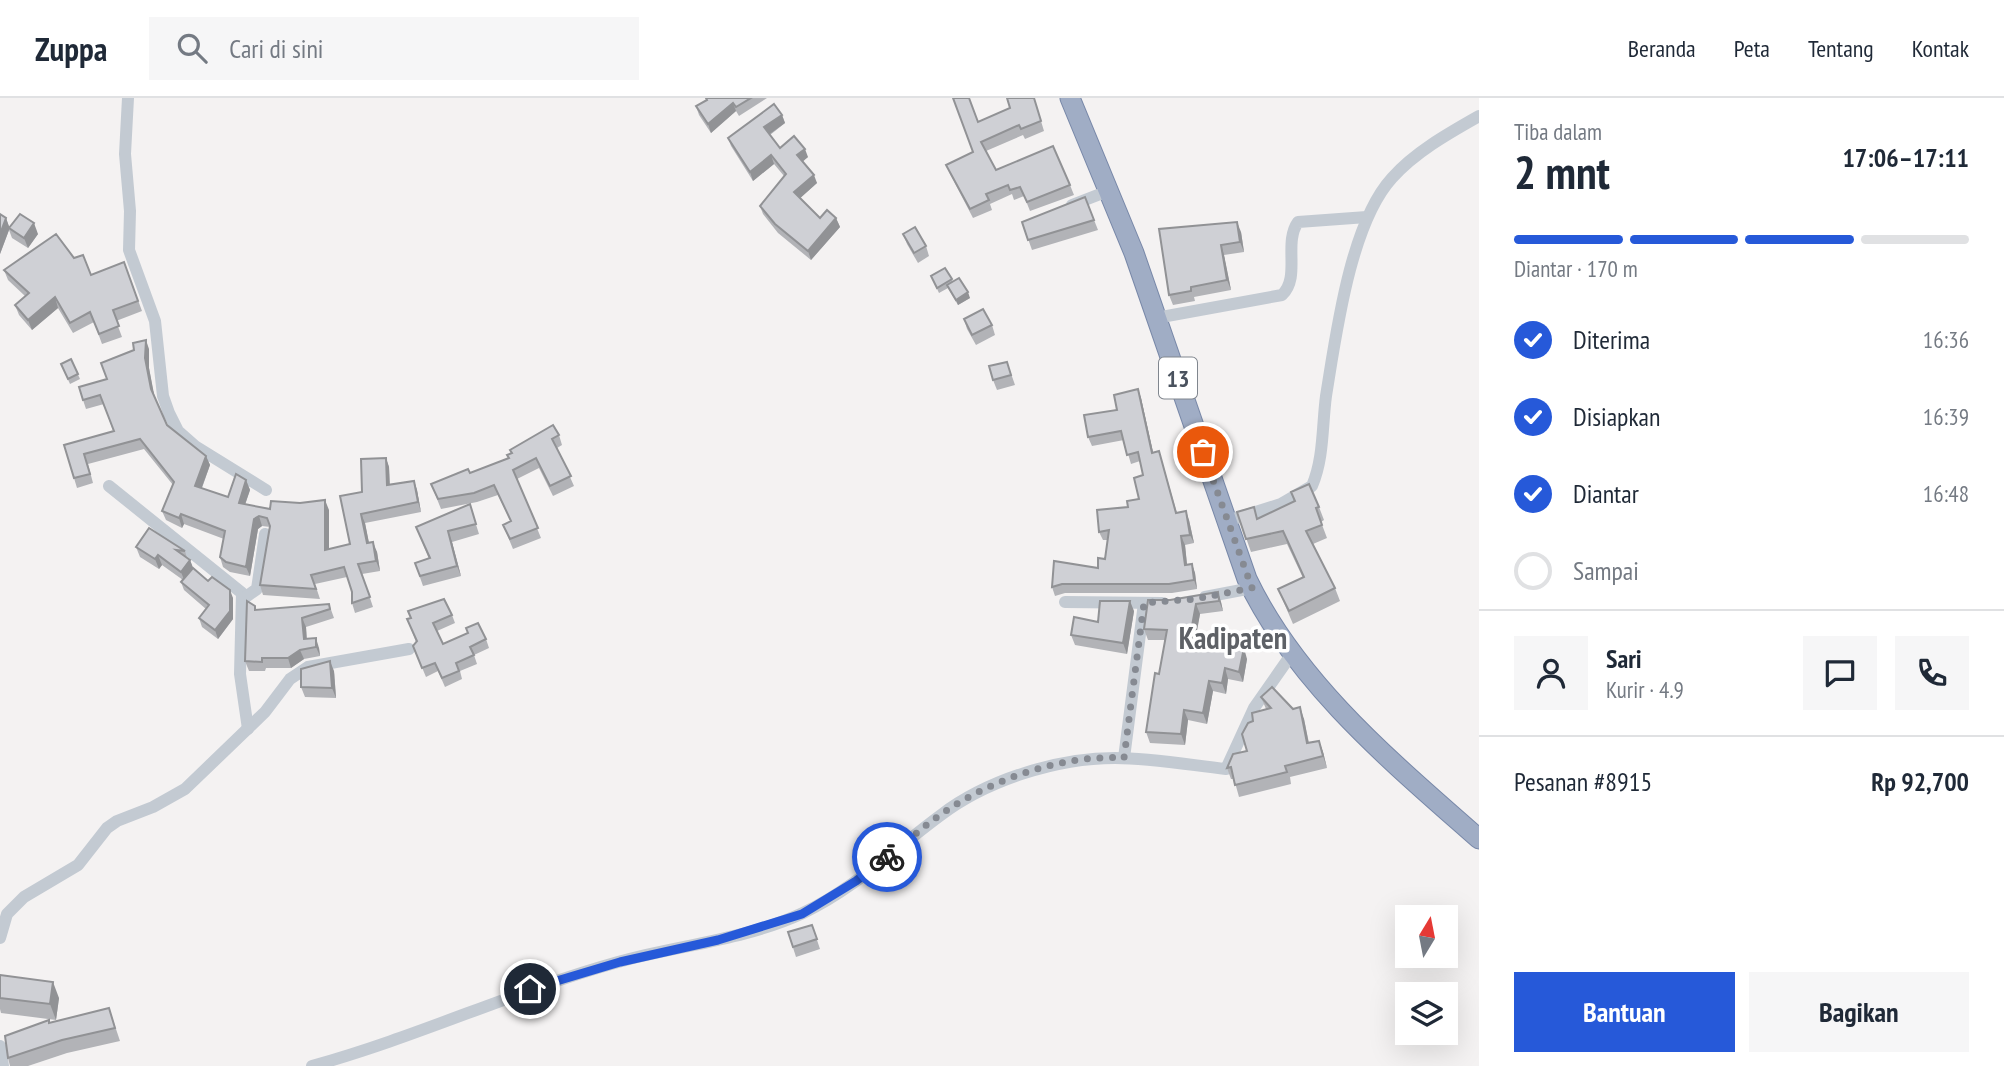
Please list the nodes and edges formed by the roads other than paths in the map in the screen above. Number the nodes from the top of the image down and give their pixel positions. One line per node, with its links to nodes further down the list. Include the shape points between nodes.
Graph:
1 (128, 98): 9 (street, via 129,250 155,321 163,396 178,431)
2 (1070, 98): 4 (highway, 13)
3 (1479, 116): 6 (street, via 1392,177)
4 (1108, 191): 5 (street); 7 (highway, 13)
5 (1056, 211)
6 (1367, 217): 7 (street, via 1298,222 1292,233 1288,288 1282,295); 10 (street, via 1348,286 1312,486 1281,504)
7 (1156, 318): 10 (highway, 13)
8 (108, 486): 13 (street, via 240,591)
9 (266, 490)
10 (1227, 521): 12 (highway, 13)
11 (265, 534): 13 (street, via 257,589)
12 (1252, 588): 14 (street); 19 (highway, 13)
13 (243, 599): 20 (street, via 240,674)
14 (1195, 599)
15 (1065, 602): 17 (street)
16 (1173, 602): 17 (street)
17 (1144, 603): 21 (street)
18 (409, 649): 20 (street, via 308,667)
19 (1291, 655): 21 (street, via 1254,708 1226,769); 22 (highway, 13, via 1410,779)
20 (248, 729): 23 (street, via 186,789 117,821 78,865 24,897 7,914)
21 (1124, 758): 26 (street, via 1026,773 976,794 802,914 509,995 397,1040)
22 (1479, 839)
23 (0, 939)
24 (0, 1046): 25 (street)
25 (3, 1066)
26 (312, 1066)

